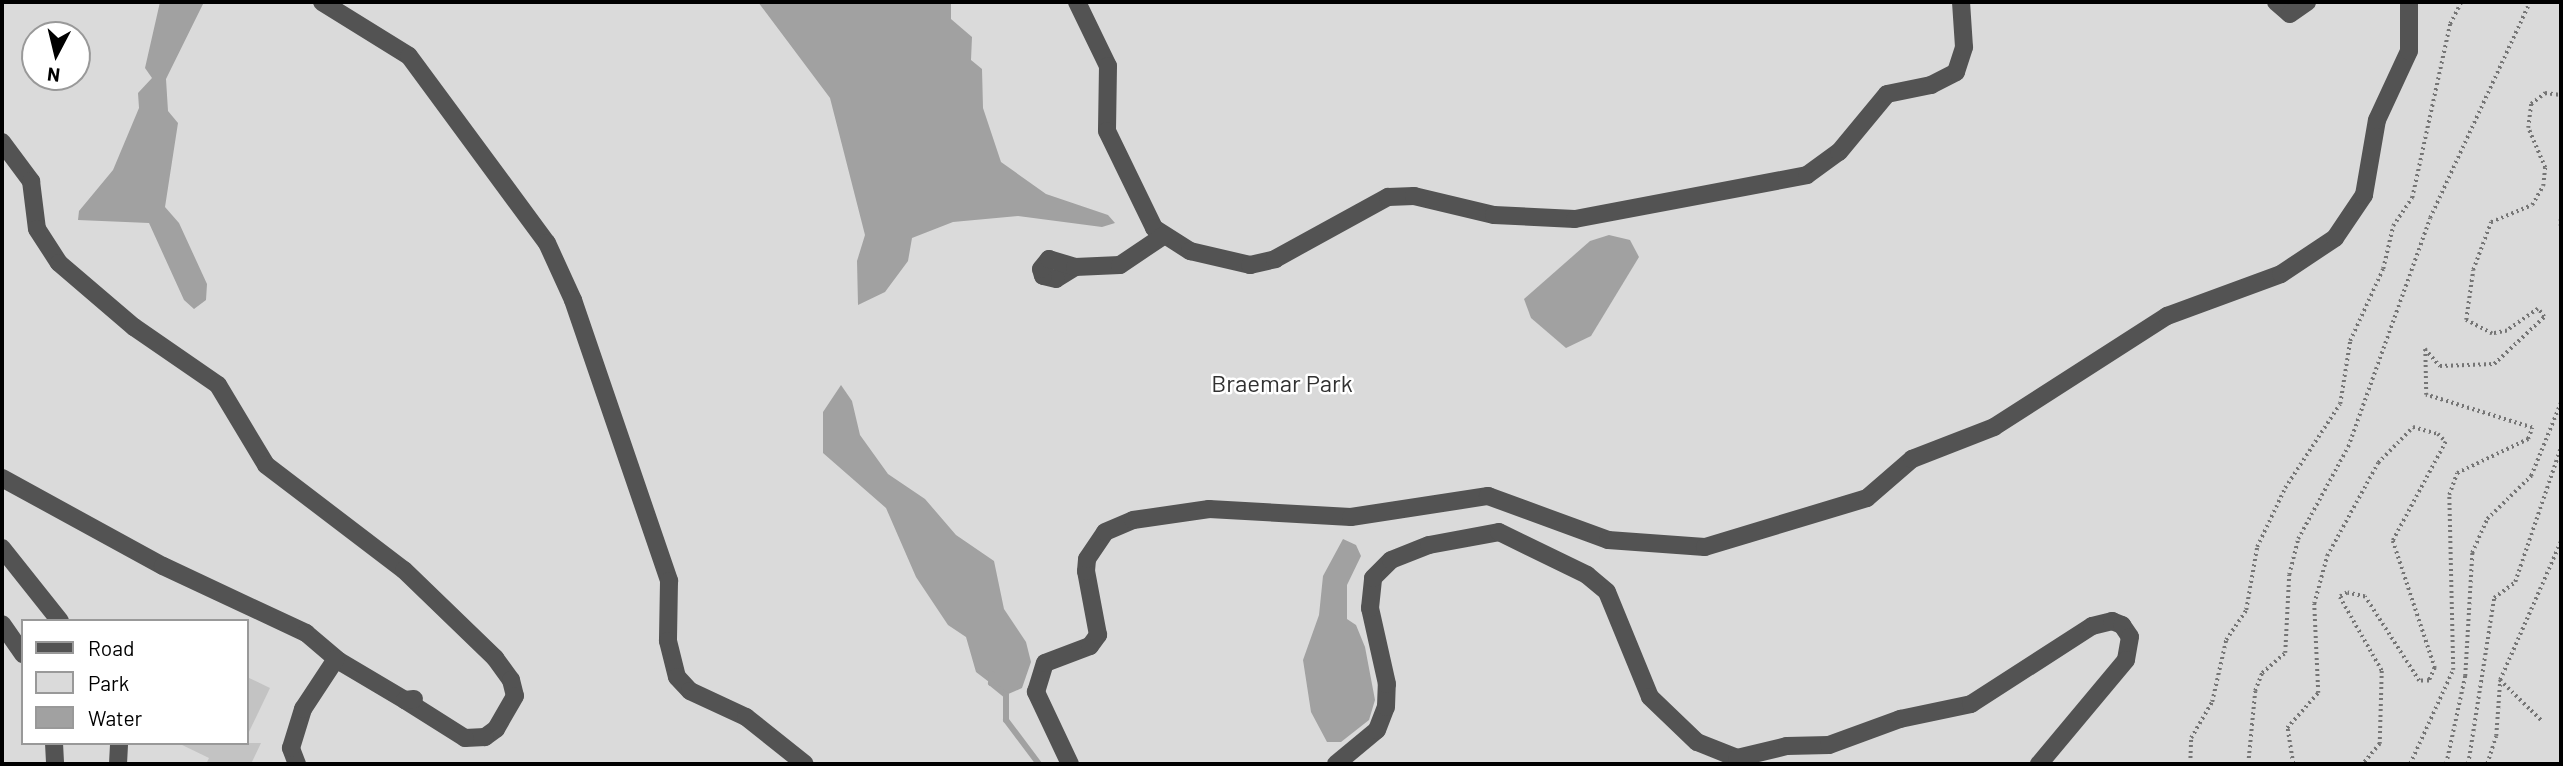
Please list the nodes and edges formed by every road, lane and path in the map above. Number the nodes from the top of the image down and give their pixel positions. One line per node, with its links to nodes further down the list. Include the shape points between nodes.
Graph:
1 (322, 2): 31 (lane, via 409,56 547,243 573,300 669,581 668,641 677,677 690,691 746,717)
2 (1077, 2): 13 (lane, via 1108,66 1107,131)
3 (1961, 2): 13 (lane, via 1964,47 1956,72 1931,85 1887,94 1839,152 1807,174 1575,219 1494,215 1414,196 1388,197 1260,264 1202,256)
4 (2276, 2): 5 (lane, via 2290,14)
5 (2307, 2)
6 (2409, 2): 32 (lane, via 2409,51 2377,120 2361,203 2335,238 2281,274 2167,316 1994,427 1912,459 1867,498 1705,547 1608,540 1488,496 1351,517 1209,509 1133,520 1105,532 1087,559 1086,571 1098,635 1090,646 1045,663 1036,691)
7 (2461, 2): 35 (path, via 2450,24 2413,198 2393,226 2382,269 2350,341 2340,404 2285,488 2257,547 2246,610 2226,640 2212,702 2191,738)
8 (2530, 2): 36 (path, via 2430,218 2348,447 2298,539 2289,575 2285,653 2262,673 2255,691)
9 (2561, 95): 39 (path, via 2545,93 2531,104 2528,128 2545,168 2543,186 2532,205 2491,222 2473,270 2466,320 2492,334 2507,331 2538,309 2544,317 2494,364 2440,366 2425,349 2426,395 2532,428 2528,439 2457,473 2449,495 2453,670)
10 (2, 142): 23 (lane, via 27,173 37,229 59,263 134,327 218,385 266,465 397,563 480,641 512,680 511,706 485,737 465,738 433,720 432,704 405,700)
11 (2561, 219): 12 (path)
12 (2561, 230)
13 (1163, 236): 14 (lane, via 1119,265)
14 (1075, 267)
15 (2561, 402): 40 (path, via 2531,477 2487,519 2472,552 2465,676)
16 (2561, 447): 41 (path, via 2515,582 2494,598)
17 (2, 478): 23 (lane, via 163,566 306,633)
18 (2561, 541): 24 (path)
19 (2, 548): 20 (lane)
20 (58, 619)
21 (2, 624): 22 (lane)
22 (21, 651)
23 (336, 659): 30 (lane, via 303,709 291,748)
24 (2500, 680): 25 (path); 42 (path, via 2496,736)
25 (2543, 722)
26 (54, 745): 28 (lane)
27 (119, 745): 29 (lane)
28 (55, 764)
29 (118, 764)
30 (297, 764)
31 (805, 764)
32 (1070, 764)
33 (1336, 764): 34 (lane, via 1377,730 1386,707 1386,674 1370,608 1373,578 1391,560 1429,545 1499,532 1587,575 1607,592 1650,697 1697,742 1737,758 1787,746 1829,745 1900,719 1970,704 2092,626 2112,621 2122,625 2130,638 2126,660)
34 (2039, 764)
35 (2190, 764)
36 (2248, 764)
37 (2293, 764): 38 (path, via 2287,728 2319,693 2314,604 2327,556 2378,463 2413,427 2446,442 2393,541 2435,668 2428,681 2419,681 2365,597 2347,593 2340,597 2382,671 2379,744)
38 (2363, 764)
39 (2410, 764)
40 (2446, 764)
41 (2468, 764)
42 (2487, 764)

